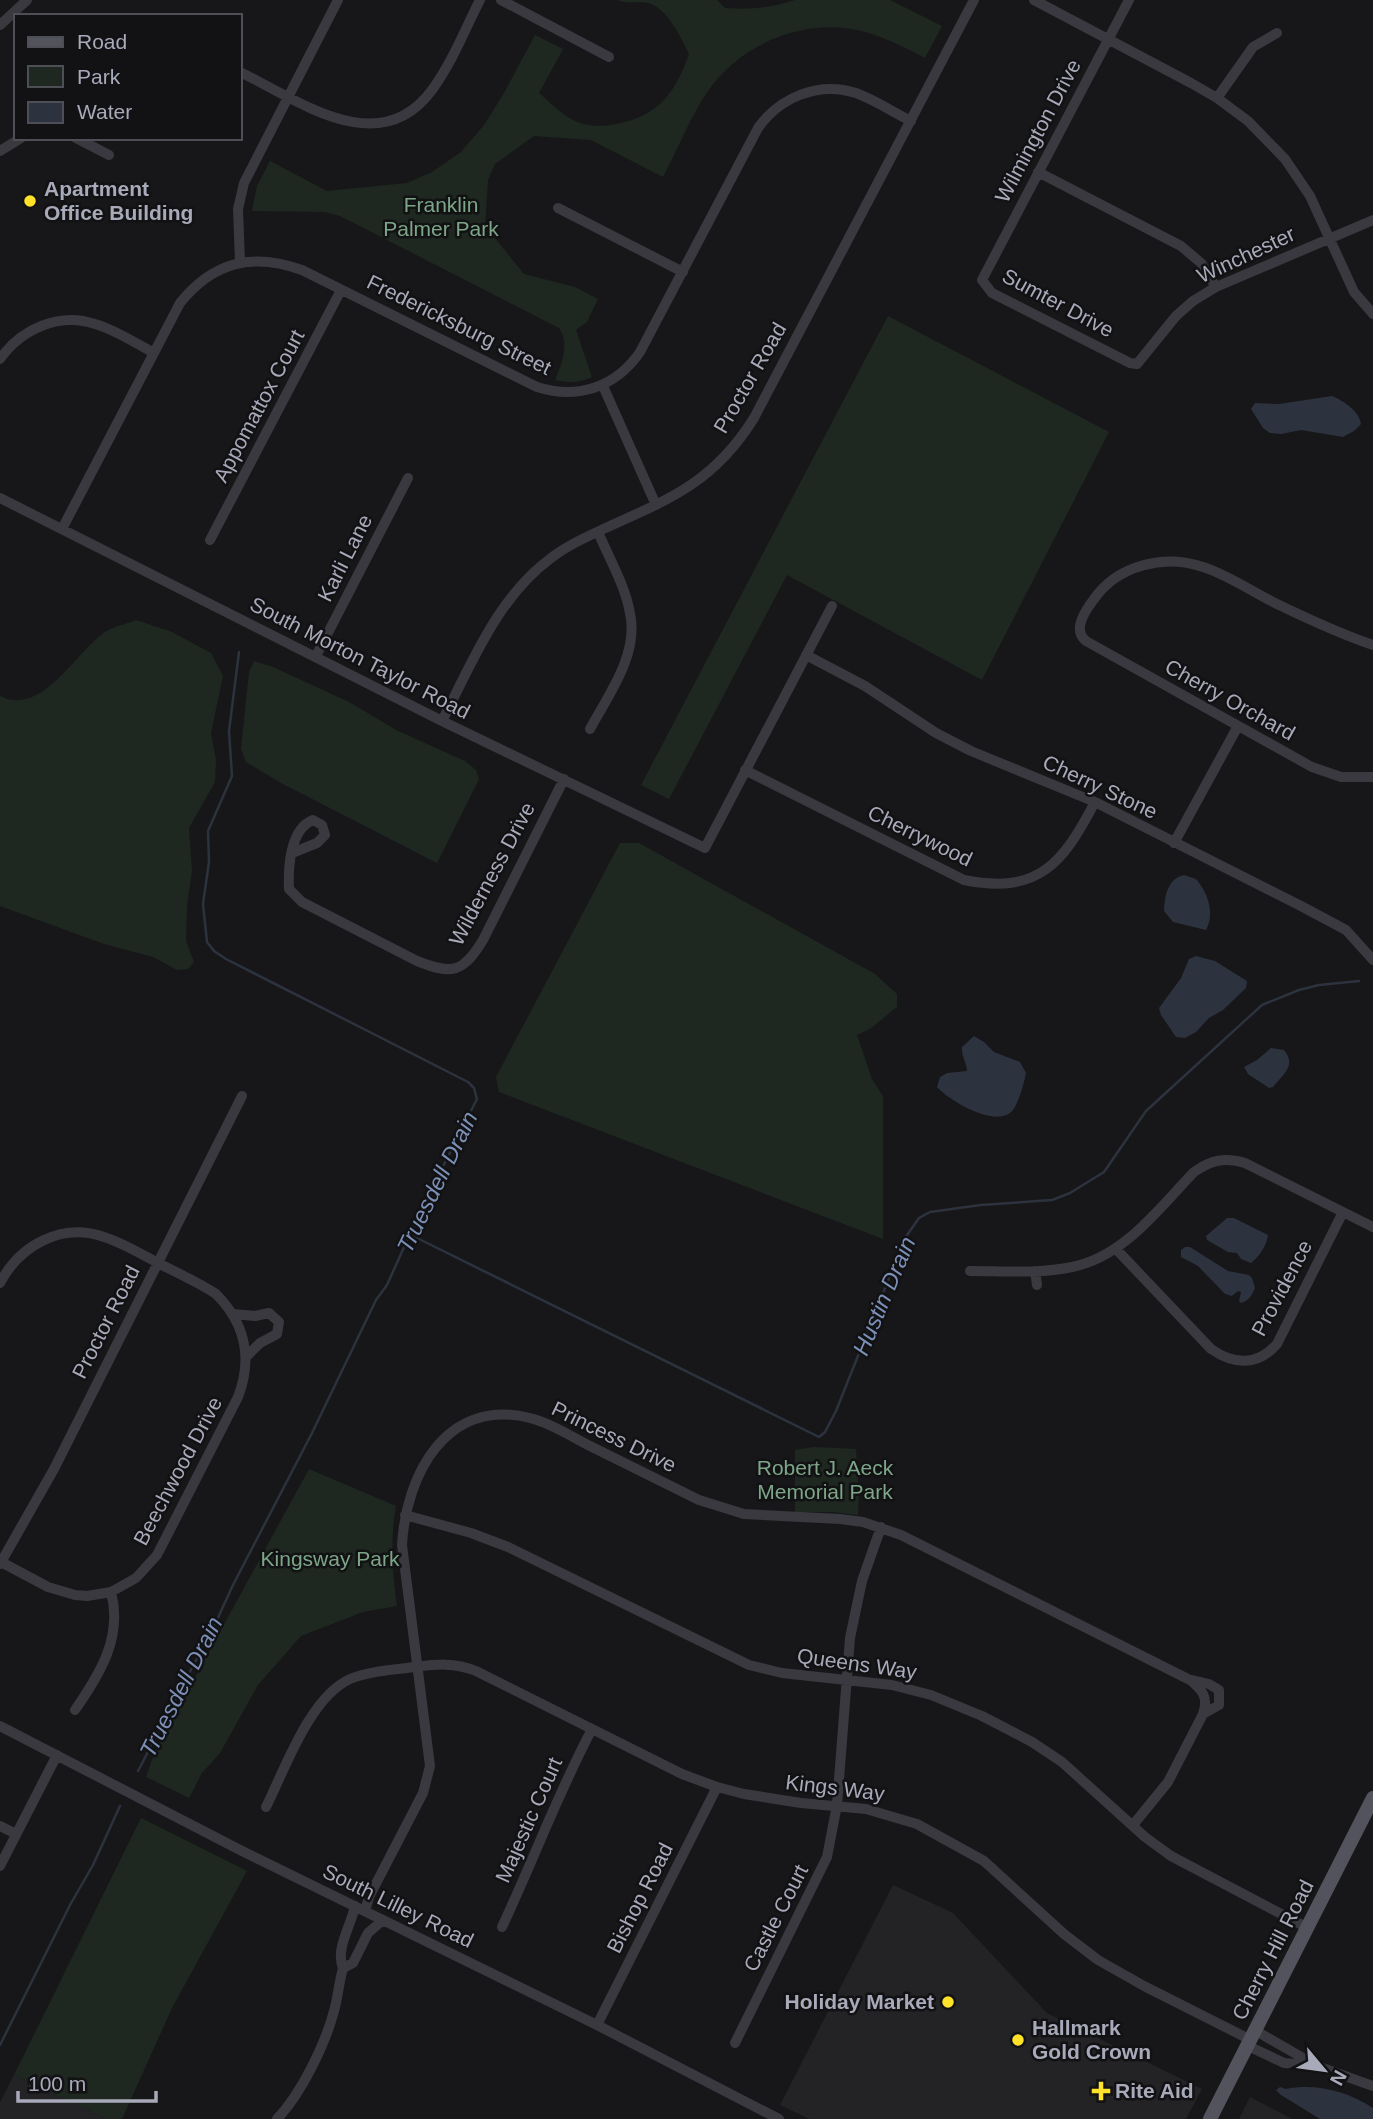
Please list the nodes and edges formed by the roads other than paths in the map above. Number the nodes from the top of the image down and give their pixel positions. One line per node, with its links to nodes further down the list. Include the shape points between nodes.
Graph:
1 (27, 0): 9 (street)
2 (338, 0): 16 (street)
3 (480, 0): 16 (street, via 434,88 402,115 379,123 351,123)
4 (501, 0): 14 (street)
5 (974, 0): 18 (street, Proctor Road)
6 (1034, 0): 13 (street)
7 (1129, 0): 13 (street, Wilmington Drive)
8 (0, 10): 10 (street)
9 (16, 14)
10 (14, 17): 11 (street)
11 (0, 25)
12 (1277, 33): 17 (street, via 1253,47)
13 (1108, 39): 17 (street); 23 (street, Wilmington Drive)
14 (609, 57)
15 (242, 73): 16 (street)
16 (288, 96): 27 (street, via 241,191)
17 (1217, 99): 26 (street, via 1248,121 1285,159)
18 (911, 121): 28 (street, Fredericksburg Street, via 842,90 811,91 783,103 758,128); 39 (street, Proctor Road, via 746,430 705,476)
19 (18, 140): 21 (street)
20 (80, 140): 22 (street)
21 (0, 151)
22 (109, 155)
23 (1038, 172): 29 (street, Wilmington Drive); 30 (street, via 1181,246 1200,262)
24 (558, 208): 28 (street)
25 (1373, 220): 26 (street, Winchester)
26 (1330, 237): 30 (street, Winchester); 32 (street, via 1354,292)
27 (240, 262): 31 (street, Fredericksburg Street, via 286,264); 33 (street, Fredericksburg Street, via 214,272 190,291)
28 (682, 272): 36 (street, Fredericksburg Street, via 637,357)
29 (982, 280): 34 (street, Sumter Drive, via 992,293)
30 (1216, 287): 34 (street, Winchester, via 1176,316 1139,363)
31 (341, 290): 36 (street, Fredericksburg Street, via 537,387 570,393); 42 (street, Appomattox Court)
32 (1373, 314)
33 (154, 353): 35 (street, via 106,328 73,320 29,331); 40 (street, Fredericksburg Street)
34 (1119, 357)
35 (0, 359)
36 (603, 386): 39 (street)
37 (408, 478): 46 (street, Karli Lane)
38 (0, 498): 40 (street, South Morton Taylor Road)
39 (656, 505): 41 (street, Proctor Road)
40 (62, 529): 46 (street, South Morton Taylor Road)
41 (598, 532): 47 (street, Proctor Road, via 553,556 515,592 495,620); 49 (street, via 627,600 632,627 626,660)
42 (210, 540)
43 (832, 606): 45 (street)
44 (1373, 645): 48 (street, Cherry Orchard, via 1192,564 1140,566 1112,580 1092,601 1080,625 1086,642)
45 (806, 655): 50 (street); 53 (street, Cherry Stone, via 989,760)
46 (316, 656): 47 (street, South Morton Taylor Road)
47 (442, 721): 52 (street, South Morton Taylor Road)
48 (1238, 726): 51 (street, Cherry Orchard, via 1327,773); 54 (street)
49 (590, 729)
50 (745, 770): 52 (street, South Morton Taylor Road, via 705,848); 53 (street, Cherrywood, via 952,875 992,885 1032,877 1054,864 1070,848)
51 (1373, 777)
52 (564, 779): 55 (street, Wilderness Drive, via 483,940 473,957 456,970 417,961 302,902 289,889)
53 (1096, 802): 54 (street, Cherry Stone)
54 (1174, 843): 56 (street, Cherry Stone, via 1346,930)
55 (292, 853)
56 (1373, 960)
57 (242, 1096): 61 (street, Proctor Road)
58 (1343, 1212): 59 (street); 60 (street, via 1245,1163 1225,1159 1194,1172); 60 (street, Providence, via 1277,1344 1251,1361 1229,1360 1211,1349)
59 (1373, 1227)
60 (1116, 1249): 63 (street, via 1075,1267)
61 (158, 1263): 64 (street, Beechwood Drive, via 106,1237 72,1232 47,1238 26,1250); 66 (street, Beechwood Drive, via 208,1289); 70 (street, Proctor Road)
62 (970, 1271): 63 (street)
63 (1035, 1271): 65 (street)
64 (0, 1283)
65 (1037, 1285)
66 (233, 1314): 67 (street, Beechwood Drive); 67 (street, via 269,1313 279,1322 276,1334)
67 (247, 1356): 71 (street, Beechwood Drive, via 238,1397 158,1555 136,1578)
68 (405, 1515): 69 (street, Princess Drive, via 419,1473 440,1441 470,1422 509,1415 547,1424 722,1509); 72 (street, Princess Drive, via 402,1545); 73 (street, Queens Way, via 508,1547 749,1665)
69 (881, 1527): 73 (street, Castle Court, via 857,1602); 82 (street, Princess Drive, via 1190,1680 1203,1691 1203,1714 1168,1782)
70 (1, 1563): 71 (street, Beechwood Drive, via 64,1592 87,1596)
71 (111, 1592): 74 (street, via 115,1615 111,1645)
72 (417, 1667): 76 (street, Kings Way, via 442,1663 470,1668); 81 (street, Kings Way, via 364,1674 334,1689 313,1712); 86 (street, Princess Drive, via 430,1755 428,1777)
73 (846, 1679): 80 (street, Castle Court); 82 (street, Queens Way, via 913,1690 982,1716 1062,1762)
74 (75, 1710)
75 (0, 1726): 77 (street, South Lilley Road)
76 (592, 1729): 78 (street, Kings Way); 88 (street, Majestic Court)
77 (57, 1755): 84 (street); 86 (street, South Lilley Road)
78 (717, 1787): 80 (street, Kings Way, via 773,1800); 91 (street, Bishop Road)
79 (1373, 1798): 89 (main road, Cherry Hill Road)
80 (837, 1805): 92 (street, Kings Way, via 895,1816 962,1847 1001,1874 1098,1960); 93 (street, Castle Court, via 823,1866)
81 (266, 1807)
82 (1133, 1825): 89 (street, Queens Way, via 1184,1865)
83 (0, 1826): 84 (street)
84 (16, 1834): 85 (street)
85 (0, 1866)
86 (360, 1908): 87 (street, South Lilley Road); 90 (street, Princess Drive, via 340,1950)
87 (383, 1920): 90 (street, Princess Drive, via 368,1933 353,1963); 91 (street, South Lilley Road)
88 (502, 1927)
89 (1308, 1928): 92 (main road, Cherry Hill Road)
90 (343, 1968): 96 (street, Princess Drive, via 320,2047)
91 (597, 2025): 97 (street, South Lilley Road)
92 (1252, 2039): 94 (street); 94 (street, via 1284,2063); 98 (main road, Cherry Hill Road)
93 (734, 2043)
94 (1317, 2066): 95 (street)
95 (1373, 2086)
96 (277, 2119)
97 (779, 2119)
98 (1210, 2119)

